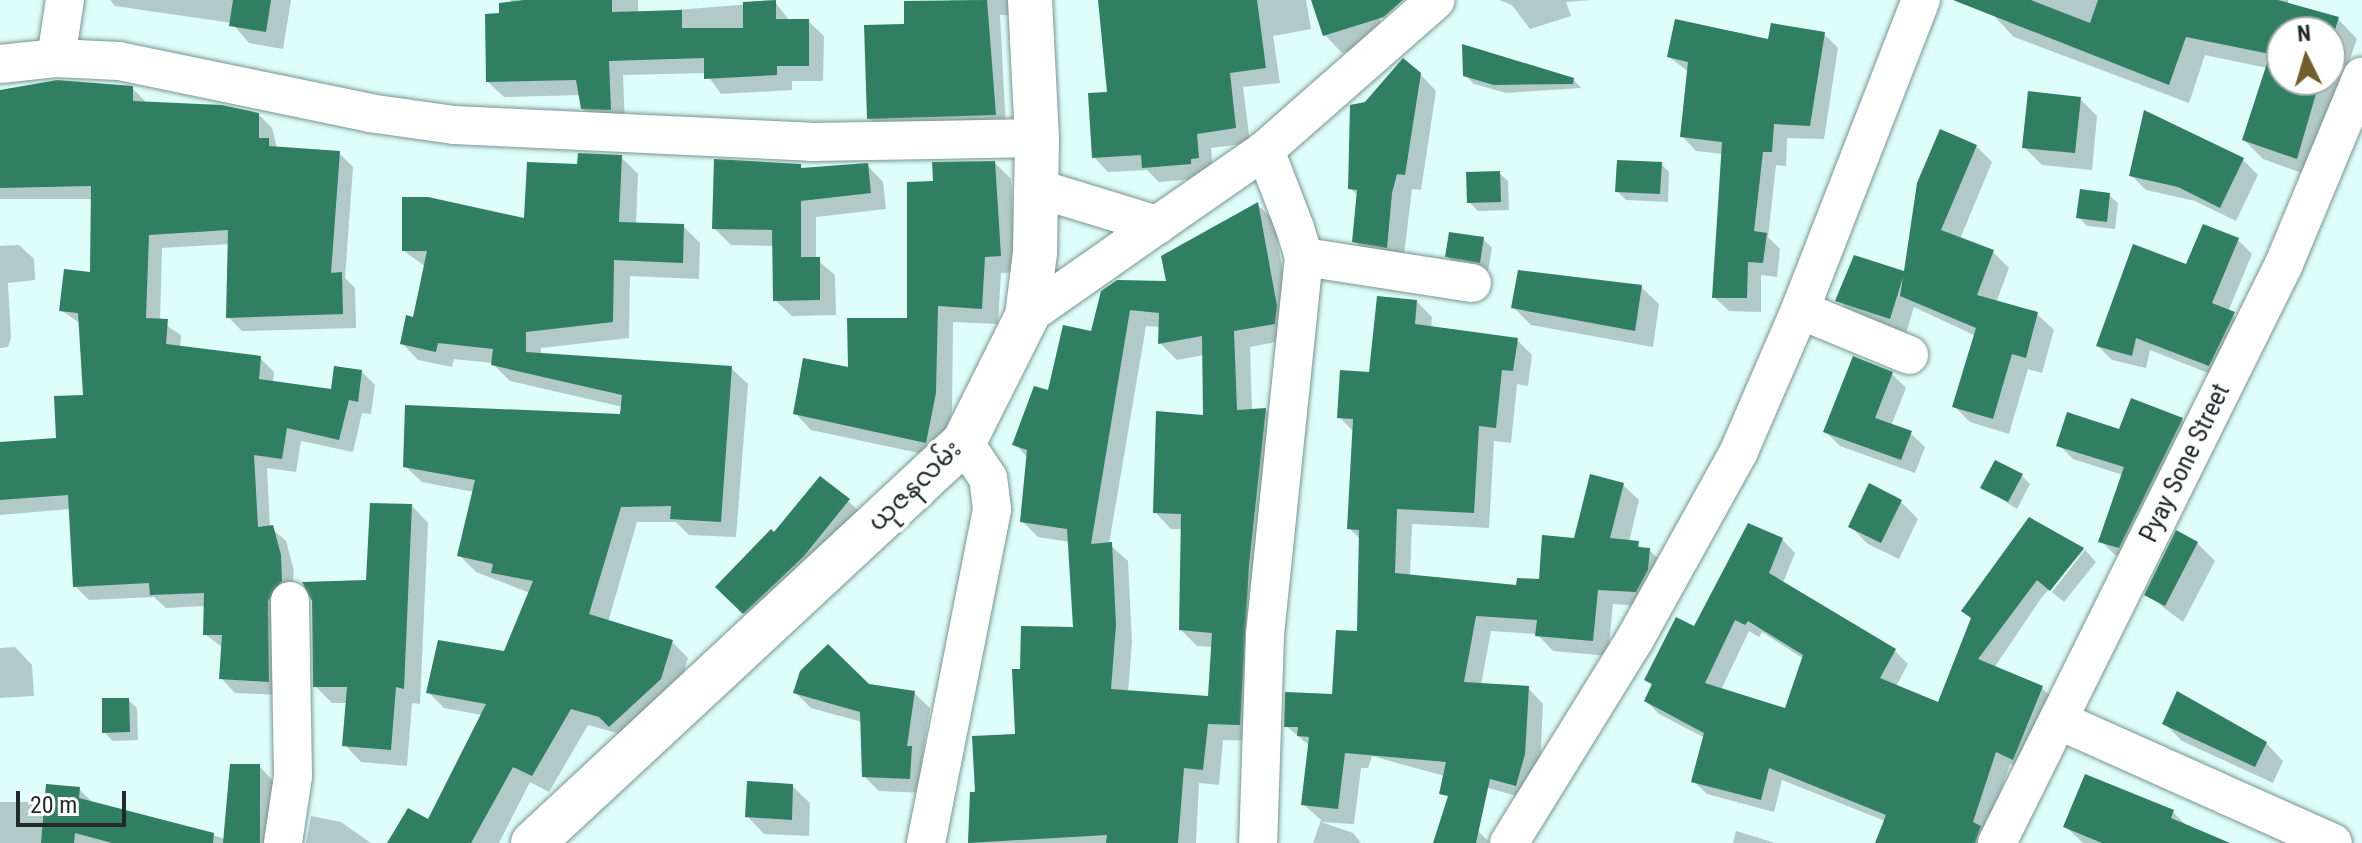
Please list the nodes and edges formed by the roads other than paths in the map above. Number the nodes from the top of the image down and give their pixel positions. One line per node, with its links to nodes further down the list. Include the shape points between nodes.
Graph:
1 (65, 0): 5 (street)
2 (1030, 0): 8 (street, ယုဇနလမ်း)
3 (1436, 0): 9 (street)
4 (1921, 0): 14 (street)
5 (56, 58): 6 (street); 8 (street, via 119,61 369,113 454,125 811,142)
6 (0, 64)
7 (2362, 77): 19 (street, Pyay Sone Street, via 2284,264)
8 (1037, 138): 10 (street, ယုဇနလမ်း)
9 (1265, 150): 11 (street); 12 (street)
10 (1036, 188): 11 (street); 15 (street, ယုဇနလမ်း)
11 (1157, 225): 15 (street)
12 (1304, 257): 13 (street); 23 (street, via 1265,636)
13 (1472, 283)
14 (1800, 310): 16 (street); 24 (street, via 1732,464 1635,639)
15 (1027, 316): 17 (street, ယုဇနလမ်း)
16 (1909, 355)
17 (964, 442): 21 (street, ယုဇနလမ်း); 22 (street, via 988,478 992,509)
18 (290, 601): 20 (street, via 293,776)
19 (2058, 720): 25 (street, Pyay Sone Street); 26 (street)
20 (283, 843)
21 (533, 843)
22 (926, 843)
23 (1258, 843)
24 (1509, 843)
25 (1997, 843)
26 (2333, 843)

